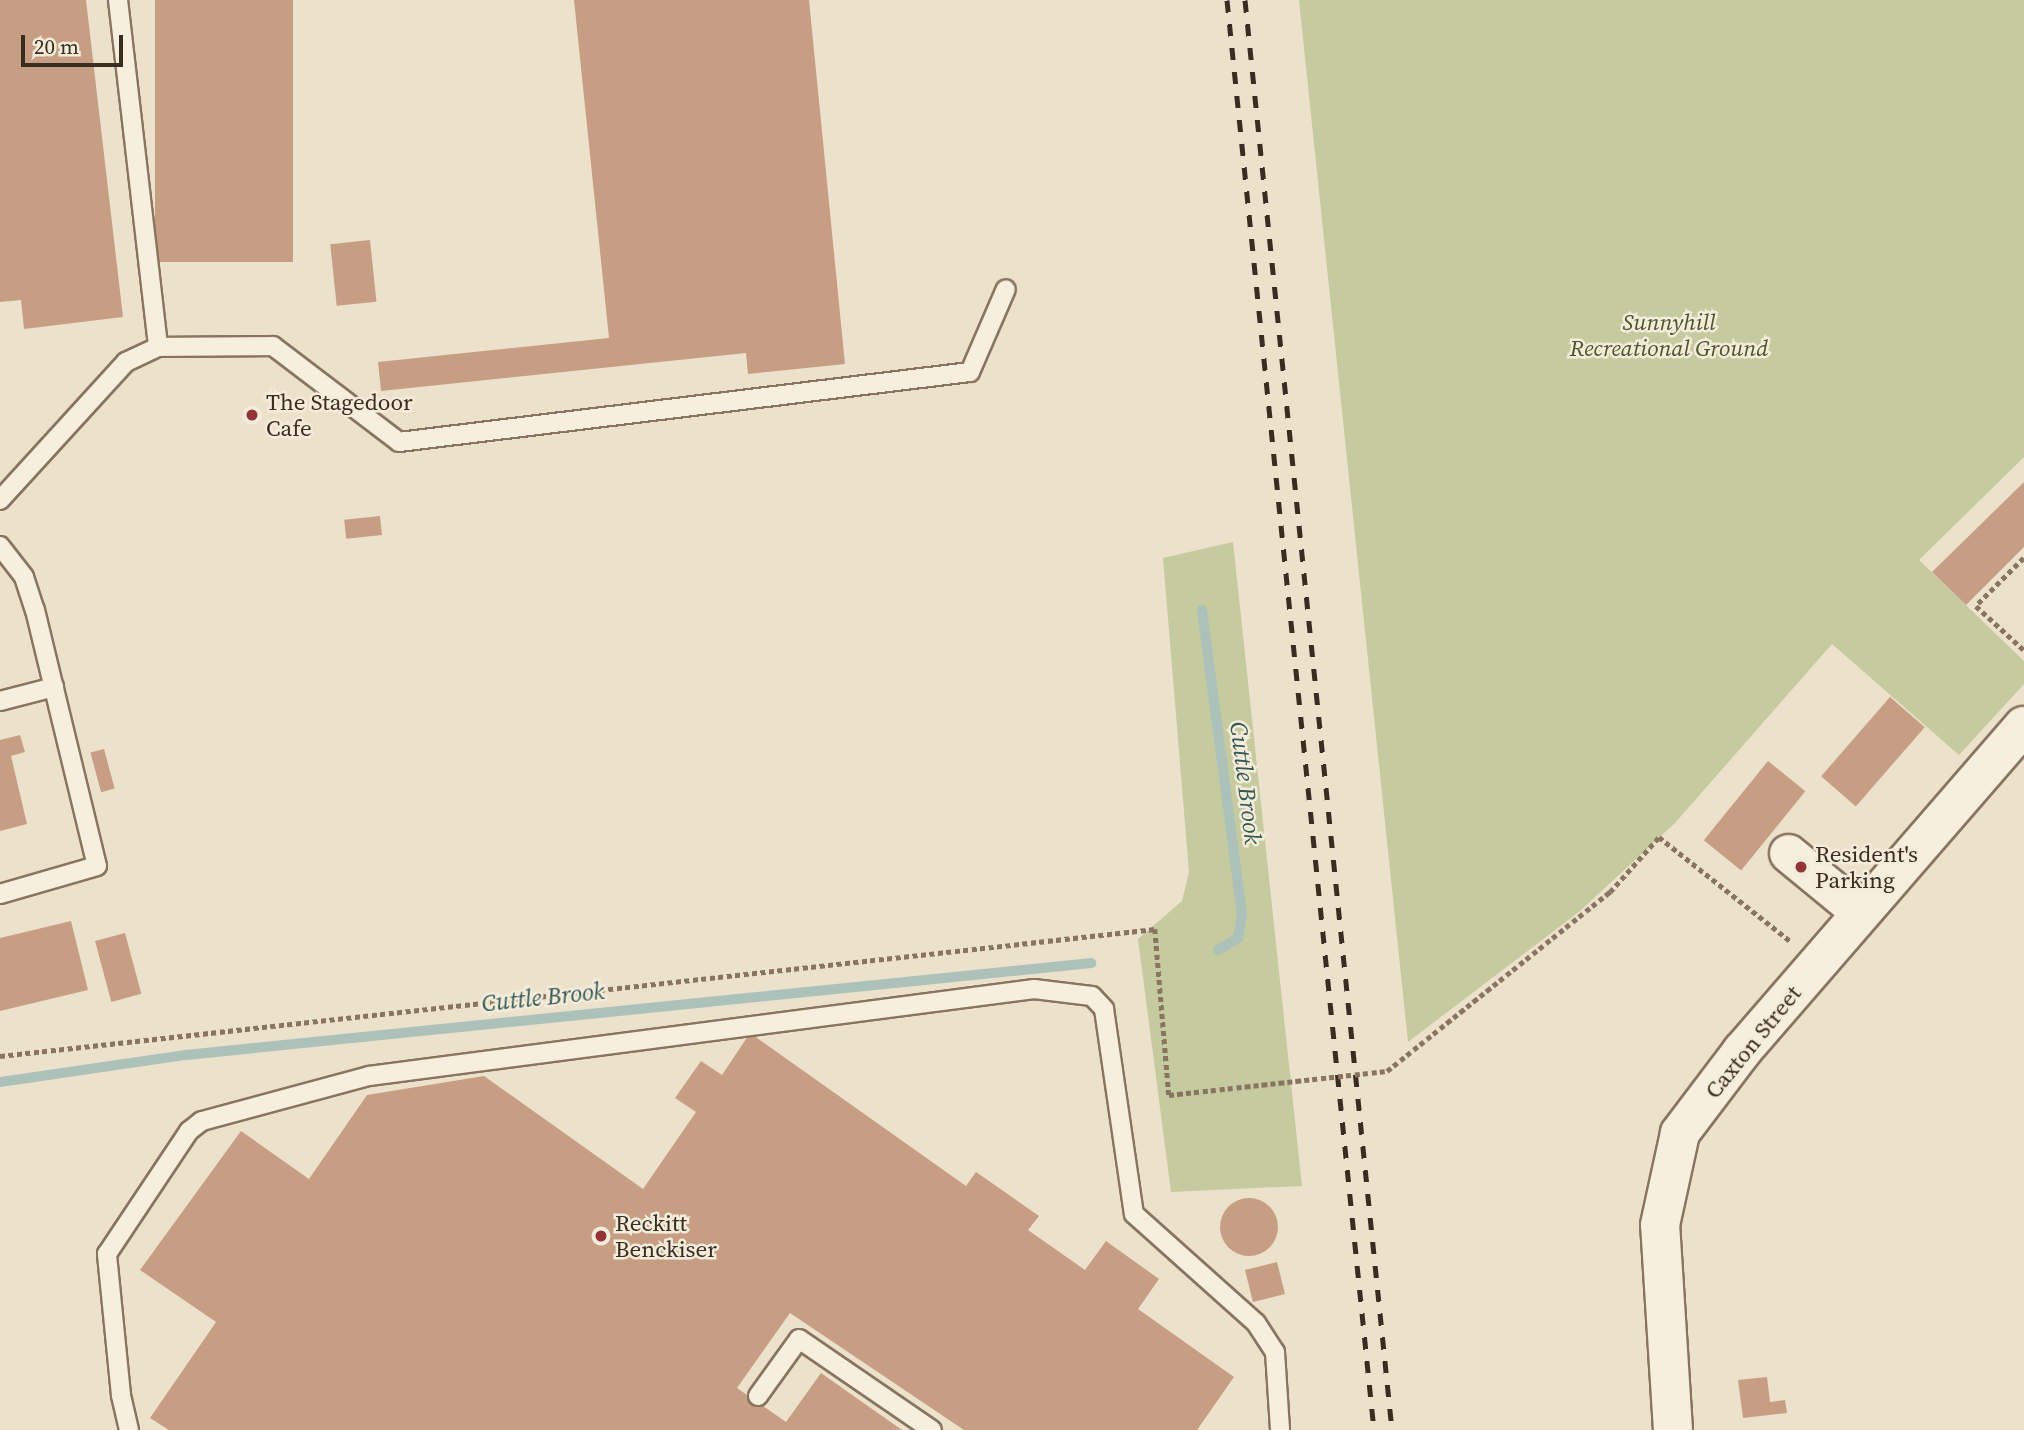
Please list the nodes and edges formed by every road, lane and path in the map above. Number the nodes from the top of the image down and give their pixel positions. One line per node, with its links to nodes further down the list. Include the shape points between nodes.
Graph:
1 (118, 0): 3 (lane)
2 (1006, 289): 3 (lane, via 971,372 399,442 273,346)
3 (158, 347): 4 (lane, via 126,362)
4 (0, 500)
5 (0, 546): 8 (lane, via 24,577)
6 (2024, 558): 7 (path, via 1976,606)
7 (2024, 650)
8 (54, 687): 9 (lane); 12 (lane, via 97,866)
9 (0, 701)
10 (2022, 732): 13 (street, Caxton Street)
11 (1788, 853): 13 (street)
12 (0, 894)
13 (1861, 913): 14 (street, Caxton Street)
14 (1817, 964): 15 (path, bridge, via 1659,837 1610,892 1387,1070 1169,1095 1155,929); 20 (street, Caxton Street, via 1680,1133 1660,1225)
15 (0, 1056)
16 (758, 1396): 18 (lane, via 799,1339)
17 (129, 1430): 19 (lane, via 121,1395 107,1254 189,1131 202,1121 369,1076 1034,989 1092,996 1104,1009 1134,1214 1256,1323 1275,1352)
18 (932, 1430)
19 (1280, 1430)
20 (1673, 1430)

